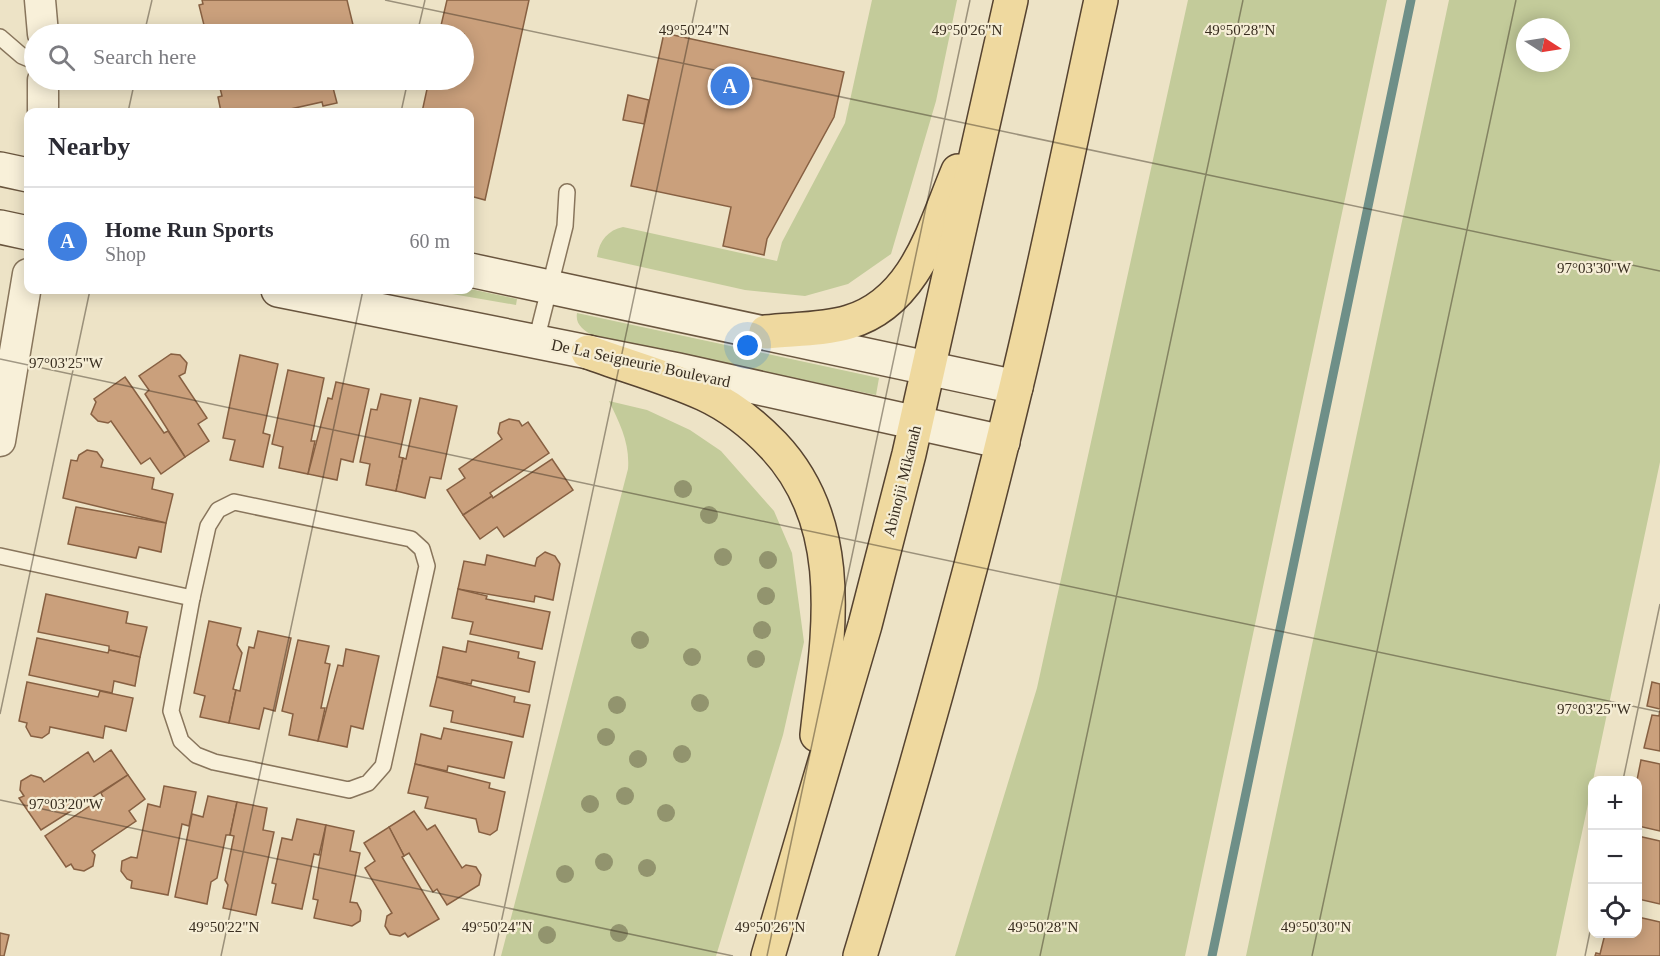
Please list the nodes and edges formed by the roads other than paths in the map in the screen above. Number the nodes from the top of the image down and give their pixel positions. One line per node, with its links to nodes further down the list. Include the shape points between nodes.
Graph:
1 (40, 0): 4 (street)
2 (1011, 0): 7 (main road, Abinojii Mikanah)
3 (1101, 0): 23 (main road)
4 (42, 24)
5 (0, 37): 6 (lane)
6 (24, 57)
7 (993, 86): 19 (main road, via 924,255 891,299 864,317 846,323); 22 (main road, Abinojii Mikanah)
8 (43, 90): 9 (street)
9 (43, 108)
10 (0, 169): 11 (street)
11 (24, 174)
12 (567, 192): 16 (lane, via 565,226)
13 (0, 227): 14 (street)
14 (24, 232)
15 (474, 271): 16 (street)
16 (550, 287): 19 (street); 20 (lane)
17 (25, 294): 25 (street)
18 (298, 294): 20 (street, De La Seigneurie Boulevard)
19 (766, 332): 22 (street)
20 (536, 341): 21 (street, De La Seigneurie Boulevard)
21 (588, 352): 24 (street, De La Seigneurie Boulevard); 29 (main road, via 704,394 738,414 782,454 811,500 822,529 827,567 826,652)
22 (930, 368): 23 (street); 24 (main road, Abinojii Mikanah)
23 (1016, 387): 26 (main road)
24 (916, 423): 26 (street, De La Seigneurie Boulevard); 29 (main road, Abinojii Mikanah, via 865,625)
25 (0, 441)
26 (1003, 442): 31 (main road, via 944,669)
27 (0, 556): 28 (lane)
28 (192, 598): 28 (lane, via 171,711 181,741 196,755 214,762 349,790 368,783 383,766 427,566 422,549 411,539 234,502 218,510 208,526)
29 (808, 821): 30 (main road, Abinojii Mikanah)
30 (768, 956)
31 (860, 956)

